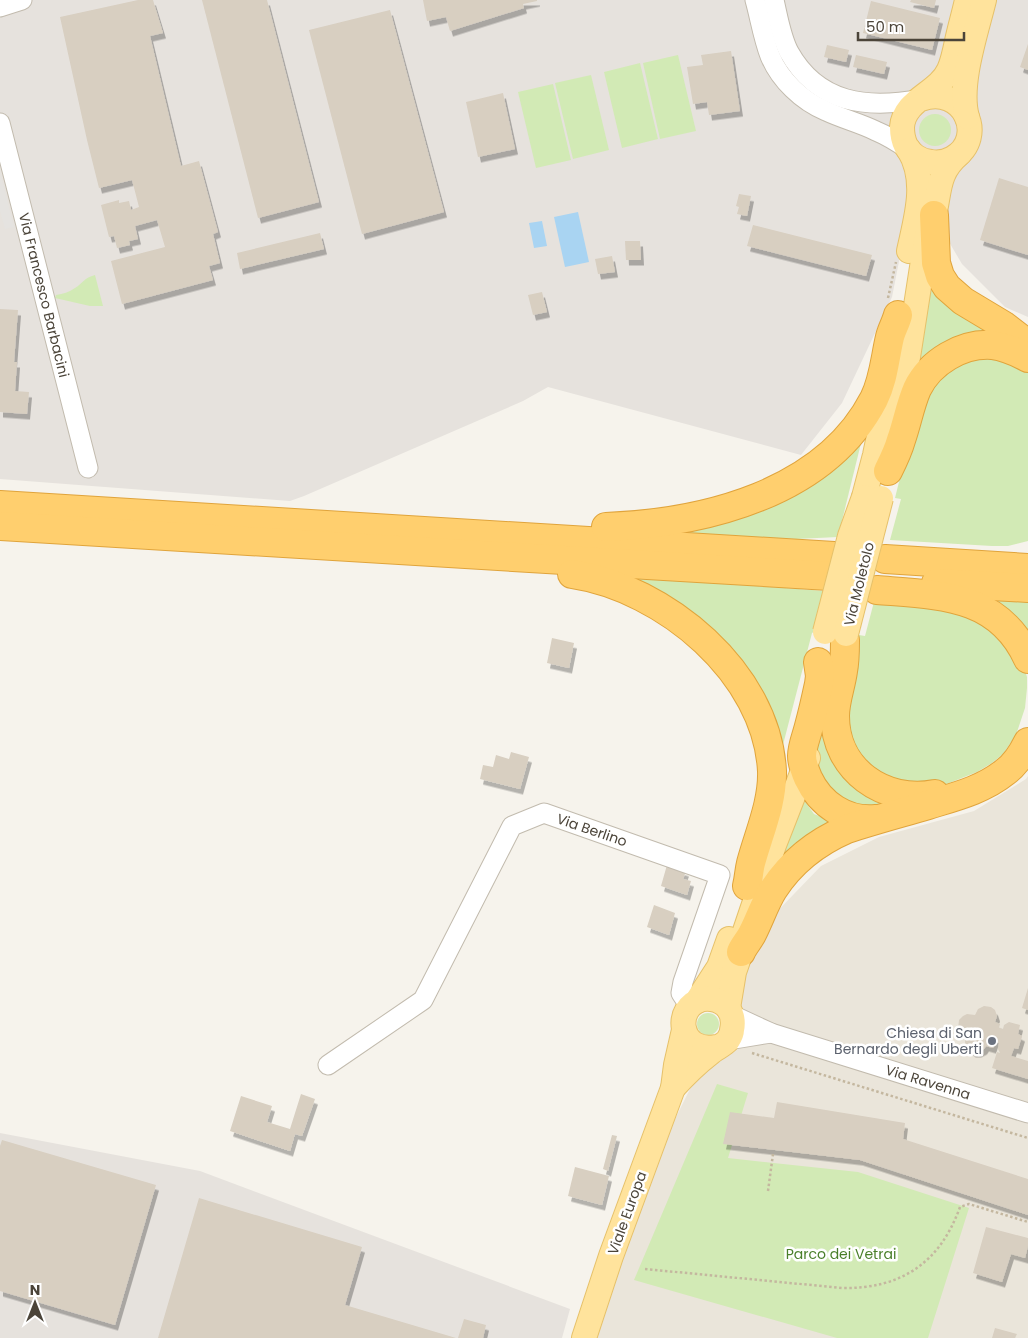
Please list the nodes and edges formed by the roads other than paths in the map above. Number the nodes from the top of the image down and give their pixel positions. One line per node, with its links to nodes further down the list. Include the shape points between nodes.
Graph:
1 (755, 0): 8 (street, via 770,54 794,90 825,111 875,130)
2 (774, 0): 5 (street, via 788,51 803,73 824,90 864,103 901,103)
3 (967, 0): 5 (main road, via 949,70)
4 (984, 0): 6 (main road, via 965,84)
5 (921, 99): 6 (main road, via 948,98 958,104); 8 (main road, Via Moletolo, via 912,105 903,119 902,136)
6 (967, 117): 9 (main road, Via Moletolo, via 968,139)
7 (0, 123): 14 (street, Via Francesco Barbacini)
8 (910, 150): 9 (main road, via 918,158 933,163 950,160); 11 (main road, Via Moletolo, via 917,168 919,197)
9 (959, 154): 10 (main road, Via Moletolo, via 942,177)
10 (934, 215): 12 (highway, via 936,263 947,287); 15 (main road, Via Moletolo, via 927,238)
11 (898, 316): 16 (main road, Via Moletolo, via 898,340 878,439); 19 (highway, via 878,390 851,432 811,470 752,500 688,518 639,525 570,527 398,518)
12 (1028, 344)
13 (1028, 358): 15 (highway, via 992,345 968,348 935,365 916,391)
14 (88, 468)
15 (888, 471): 16 (main road, Via Moletolo)
16 (872, 498): 25 (main road, Via Moletolo, bridge)
17 (0, 505): 19 (highway)
18 (0, 526): 21 (highway)
19 (337, 526): 21 (highway, via 802,552 831,566 805,583 762,572)
20 (1028, 549): 23 (highway)
21 (421, 552): 32 (highway, via 480,567 594,578 638,595 665,610 708,643 747,693 761,723 772,770 769,801 750,864)
22 (1028, 568): 23 (highway)
23 (882, 569): 24 (highway); 26 (highway, via 995,616 1009,629)
24 (1028, 588)
25 (839, 636): 27 (main road, Via Moletolo); 28 (highway, via 844,665 836,707 837,735 855,769 880,788 899,794 927,795 946,792 974,781 996,769 1009,757); 30 (main road, Via Moletolo, via 823,714)
26 (1028, 659)
27 (818, 662): 30 (highway, via 819,684 802,752); 32 (main road, Via Moletolo, via 782,799 758,867)
28 (1028, 722)
29 (1028, 742): 31 (highway, via 1017,760 994,780 955,797)
30 (804, 768): 31 (highway, via 815,791 833,808 861,819); 33 (main road, Via Moletolo, via 774,845)
31 (885, 818): 33 (highway, via 831,836 797,860 773,890)
32 (747, 886): 34 (main road, Via Moletolo, via 718,967)
33 (741, 952): 35 (main road, Via Moletolo, via 734,972)
34 (694, 1004): 35 (main road, via 706,999 715,1000); 36 (main road, Via Moletolo, via 686,1014); 39 (street, Via Berlino, via 681,993 682,988 720,875 544,813 512,826 423,1000)
35 (730, 1012): 37 (street, Via Ravenna); 38 (main road, Via Moletolo, via 734,1024 732,1032)
36 (684, 1030): 38 (main road, via 699,1047 708,1049); 40 (main road, Via Moletolo)
37 (770, 1033): 38 (street); 41 (street, Via Ravenna)
38 (722, 1044): 40 (main road)
39 (328, 1065)
40 (672, 1088): 42 (main road, Viale Europa)
41 (1028, 1113)
42 (584, 1338)

